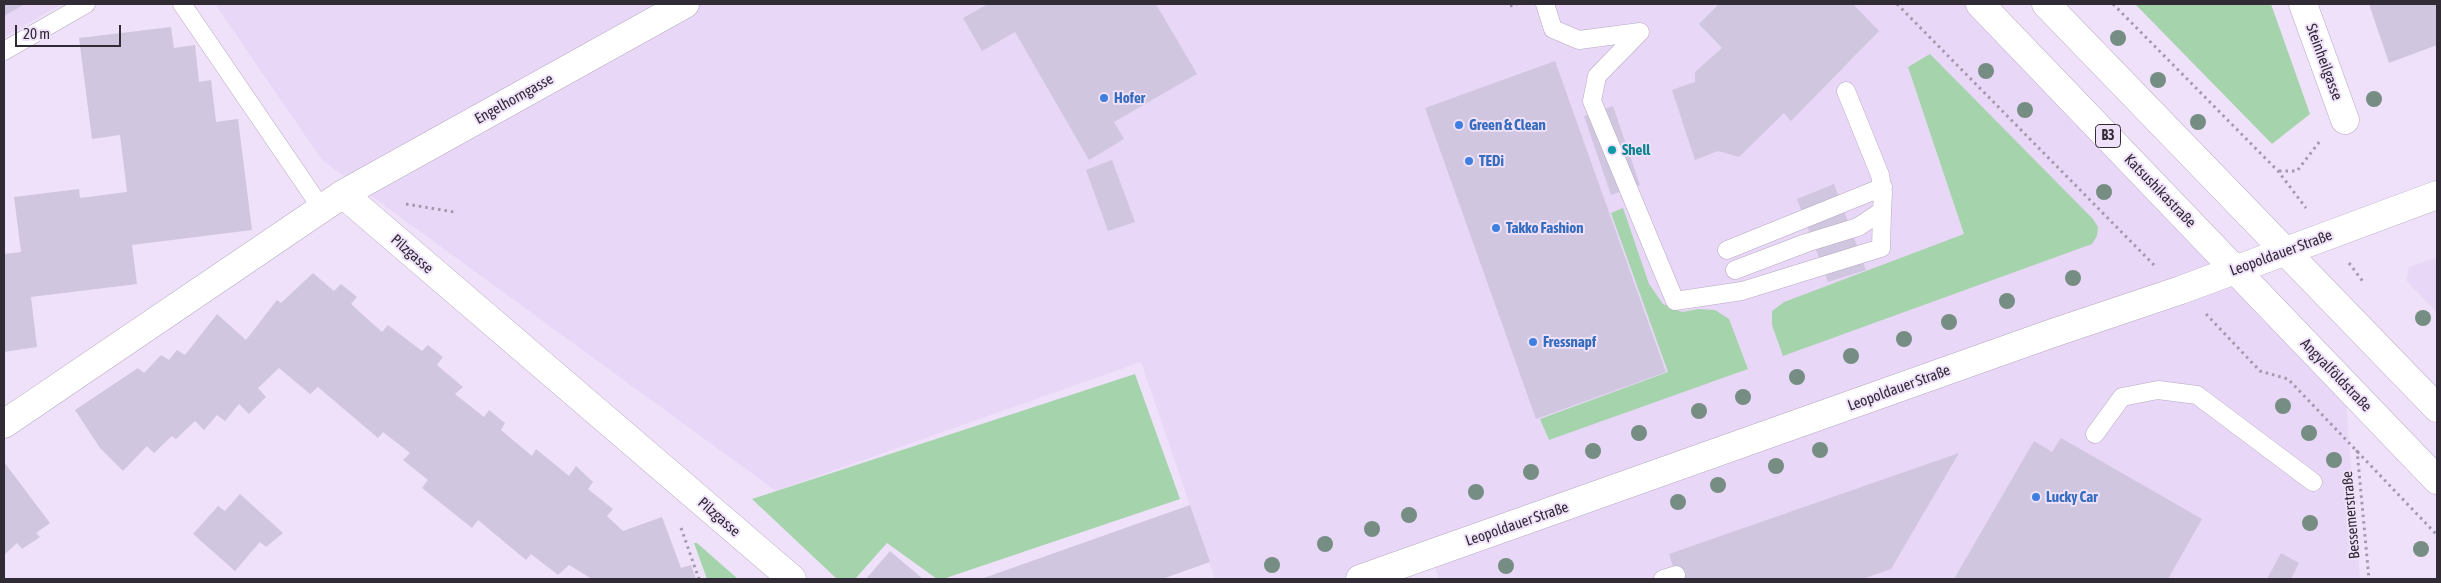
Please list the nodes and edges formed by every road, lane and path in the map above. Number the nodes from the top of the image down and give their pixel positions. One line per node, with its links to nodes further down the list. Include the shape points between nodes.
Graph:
1 (86, 4): 12 (lane)
2 (182, 4): 18 (lane)
3 (685, 4): 18 (main road, Engelhorngasse)
4 (1518, 4): 11 (path)
5 (1545, 4): 19 (lane, via 1553,29 1580,40 1640,32 1597,76 1592,101 1675,301 1742,291 1882,248)
6 (1897, 4): 25 (path)
7 (1980, 4): 24 (main road, Katsushikastraße / B3)
8 (2046, 4): 22 (main road)
9 (2113, 4): 15 (path)
10 (2303, 4): 14 (main road, Steinheilgasse)
11 (1510, 6)
12 (4, 50)
13 (1846, 91): 16 (lane)
14 (2344, 120): 15 (path, via 2319,142 2297,171)
15 (2278, 171): 20 (path)
16 (1883, 187): 19 (lane); 21 (lane)
17 (2437, 194): 22 (main road, Leopoldauer Straße)
18 (332, 202): 28 (main road); 36 (main road, Pilzgasse)
19 (1882, 211): 23 (lane, via 1858,227)
20 (2309, 212)
21 (1728, 250)
22 (2285, 251): 24 (main road, Leopoldauer Straße); 27 (main road)
23 (1735, 270)
24 (2235, 270): 25 (main road, Leopoldauer Straße); 31 (main road, Angyalföldstraße / B3)
25 (2182, 290): 37 (main road, Leopoldauer Straße)
26 (2204, 312): 30 (path, via 2260,371 2288,380)
27 (2437, 408)
28 (4, 424)
29 (2095, 434): 32 (lane, via 2122,397 2158,390 2197,396)
30 (2357, 449): 34 (path); 38 (path, Bessemerstraße)
31 (2437, 480)
32 (2312, 482)
33 (681, 528): 35 (path)
34 (2437, 535)
35 (699, 579)
36 (792, 579)
37 (1360, 579)
38 (2369, 579)

